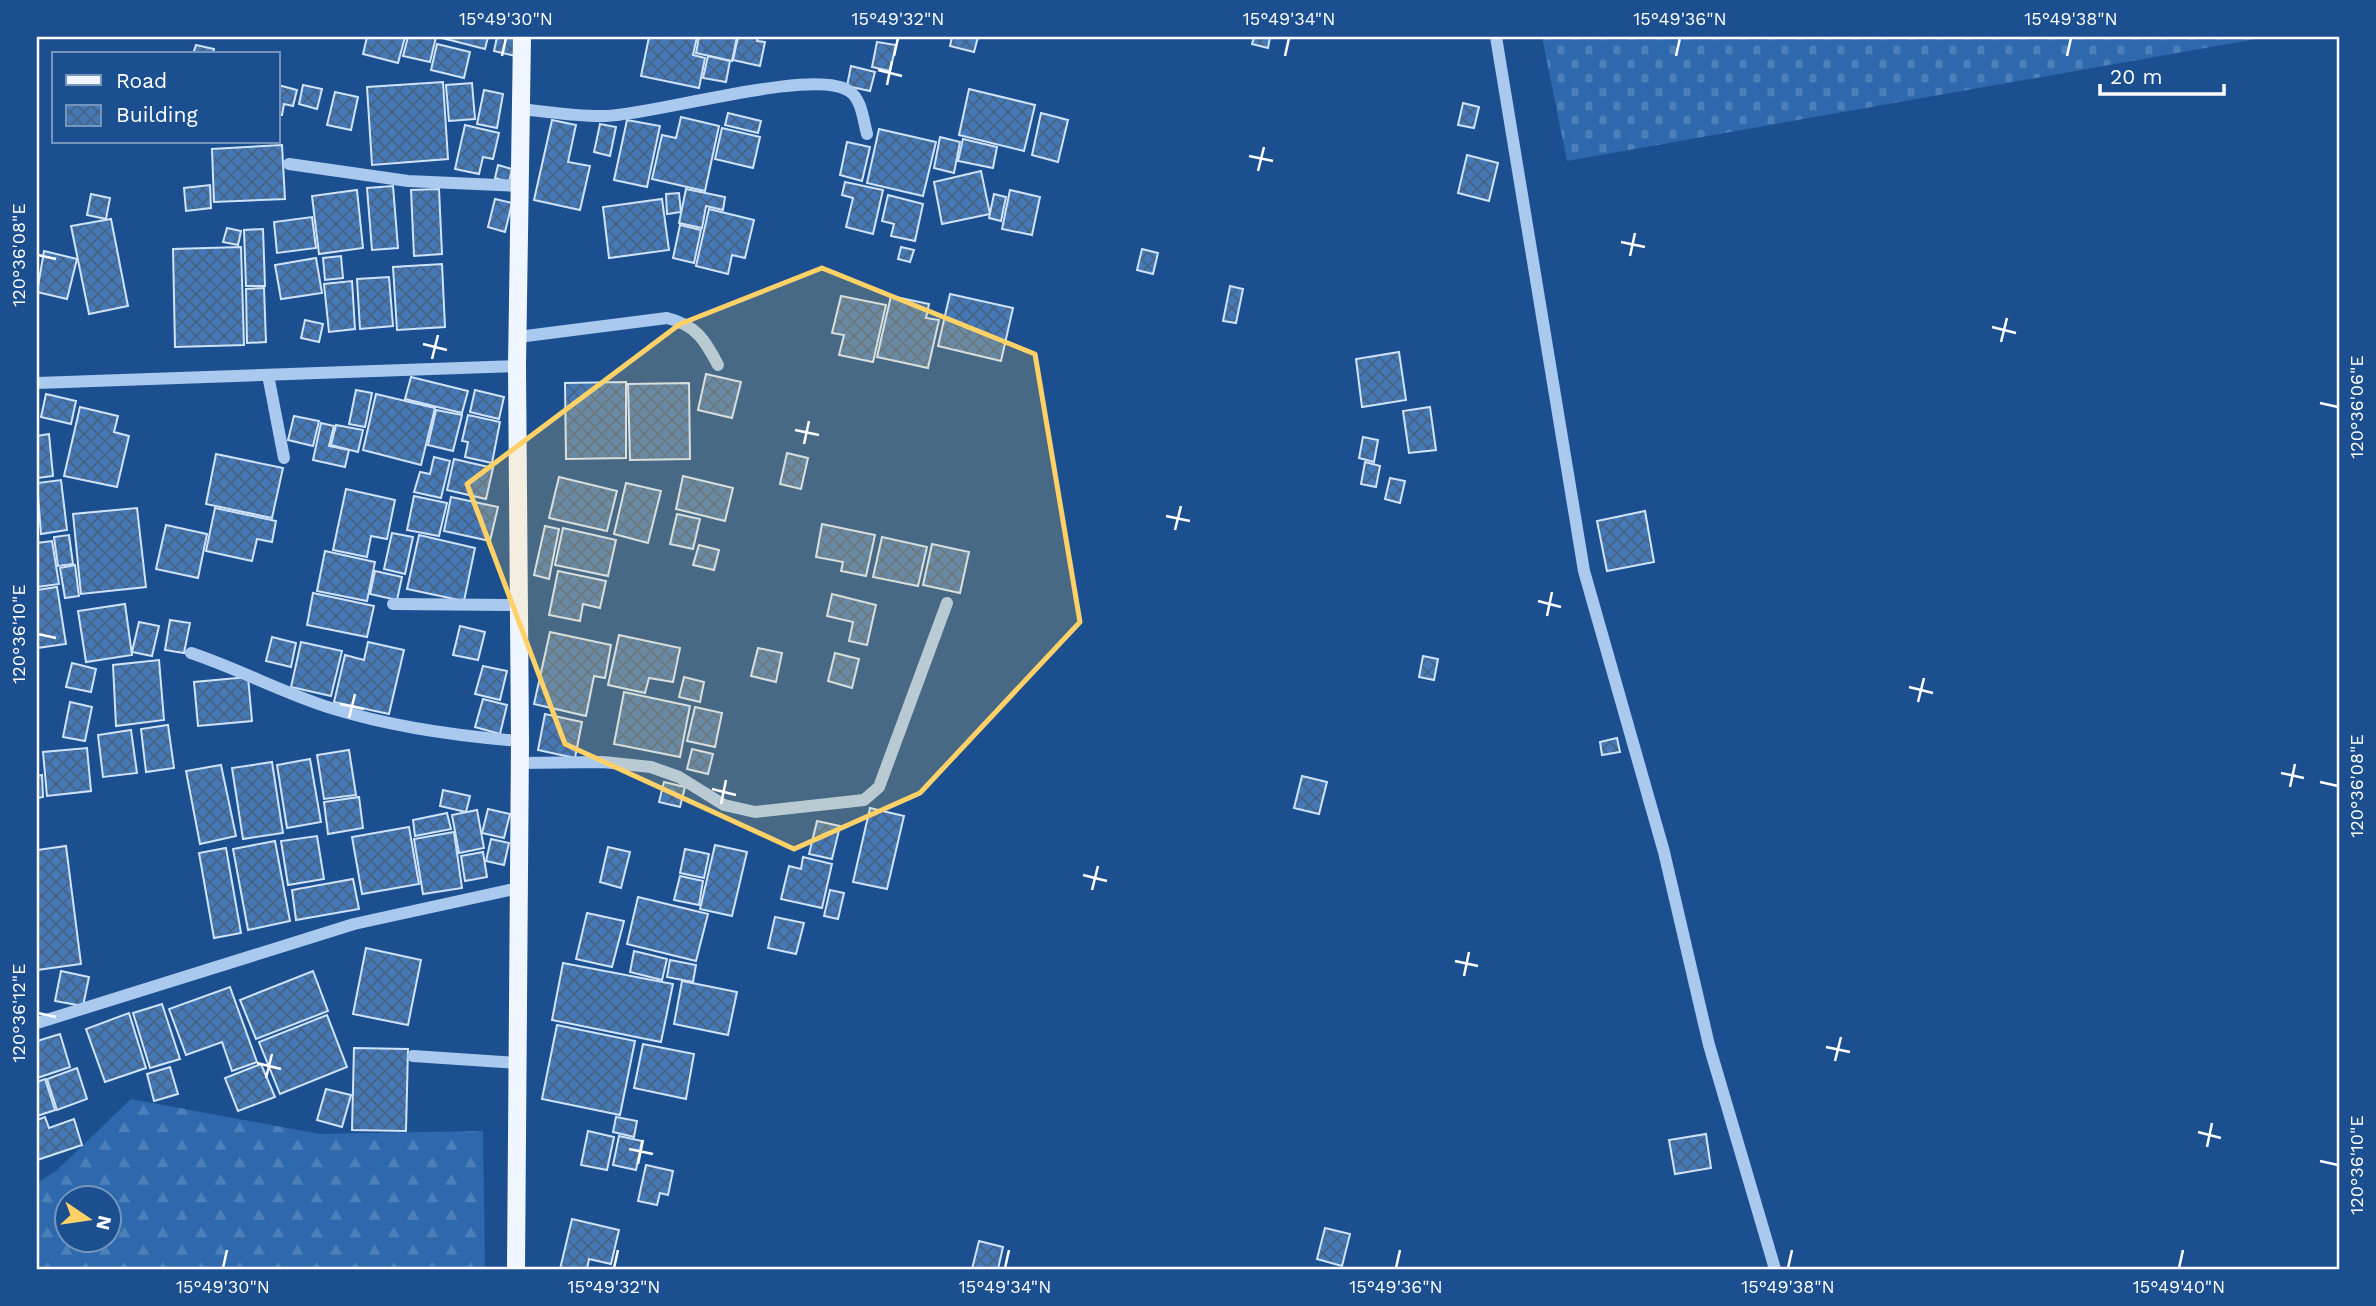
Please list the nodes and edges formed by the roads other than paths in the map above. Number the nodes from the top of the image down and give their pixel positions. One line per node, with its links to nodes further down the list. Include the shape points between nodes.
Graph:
1 (522, 37): 3 (main road)
2 (1496, 37): 24 (street, via 1584,571 1664,852 1709,1045)
3 (521, 109): 4 (street, via 607,116 753,90 827,85 849,90 860,104); 6 (main road)
4 (867, 134)
5 (289, 163): 6 (street, via 408,181)
6 (520, 186): 7 (main road)
7 (518, 337): 8 (street, via 667,318 684,322 702,335); 9 (main road)
8 (718, 365)
9 (517, 366): 10 (street); 15 (main road)
10 (268, 375): 11 (street); 12 (street)
11 (37, 383)
12 (284, 458)
13 (947, 603): 18 (street, via 879,786 864,800 755,812 724,805 679,776 652,767 603,762)
14 (393, 604): 15 (street)
15 (519, 605): 17 (main road)
16 (191, 653): 17 (street, via 370,719)
17 (520, 741): 18 (main road)
18 (520, 763): 19 (main road)
19 (519, 888): 20 (street, via 354,924); 22 (main road)
20 (37, 1023)
21 (413, 1056): 22 (street)
22 (516, 1063): 23 (main road)
23 (516, 1269)
24 (1775, 1269)

